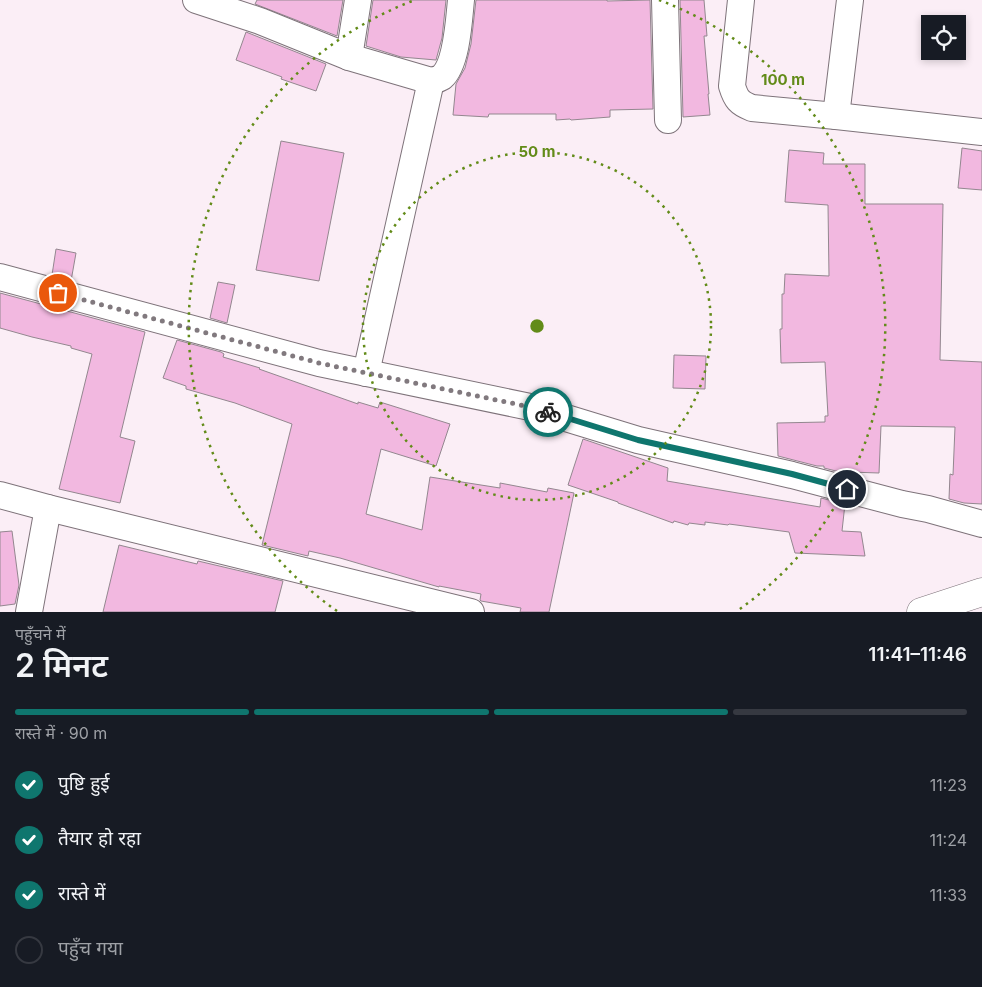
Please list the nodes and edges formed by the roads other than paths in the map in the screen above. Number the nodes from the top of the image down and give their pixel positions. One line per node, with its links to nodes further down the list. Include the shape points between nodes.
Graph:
1 (196, 0): 7 (street)
2 (358, 0): 8 (street)
3 (461, 0): 9 (street, via 451,63 444,76)
4 (665, 0): 11 (street)
5 (741, 0): 10 (street, via 732,86 735,96 752,108)
6 (850, 0): 10 (street)
7 (261, 10): 8 (street)
8 (349, 57): 9 (street)
9 (431, 81): 14 (street)
10 (836, 116): 12 (street)
11 (668, 120)
12 (982, 132)
13 (0, 277): 14 (street)
14 (366, 373): 17 (street, via 530,407 638,440 792,474)
15 (0, 494): 16 (street)
16 (48, 508): 19 (street); 20 (street)
17 (982, 524)
18 (982, 592): 21 (highway)
19 (29, 612)
20 (471, 612)
21 (921, 612)

